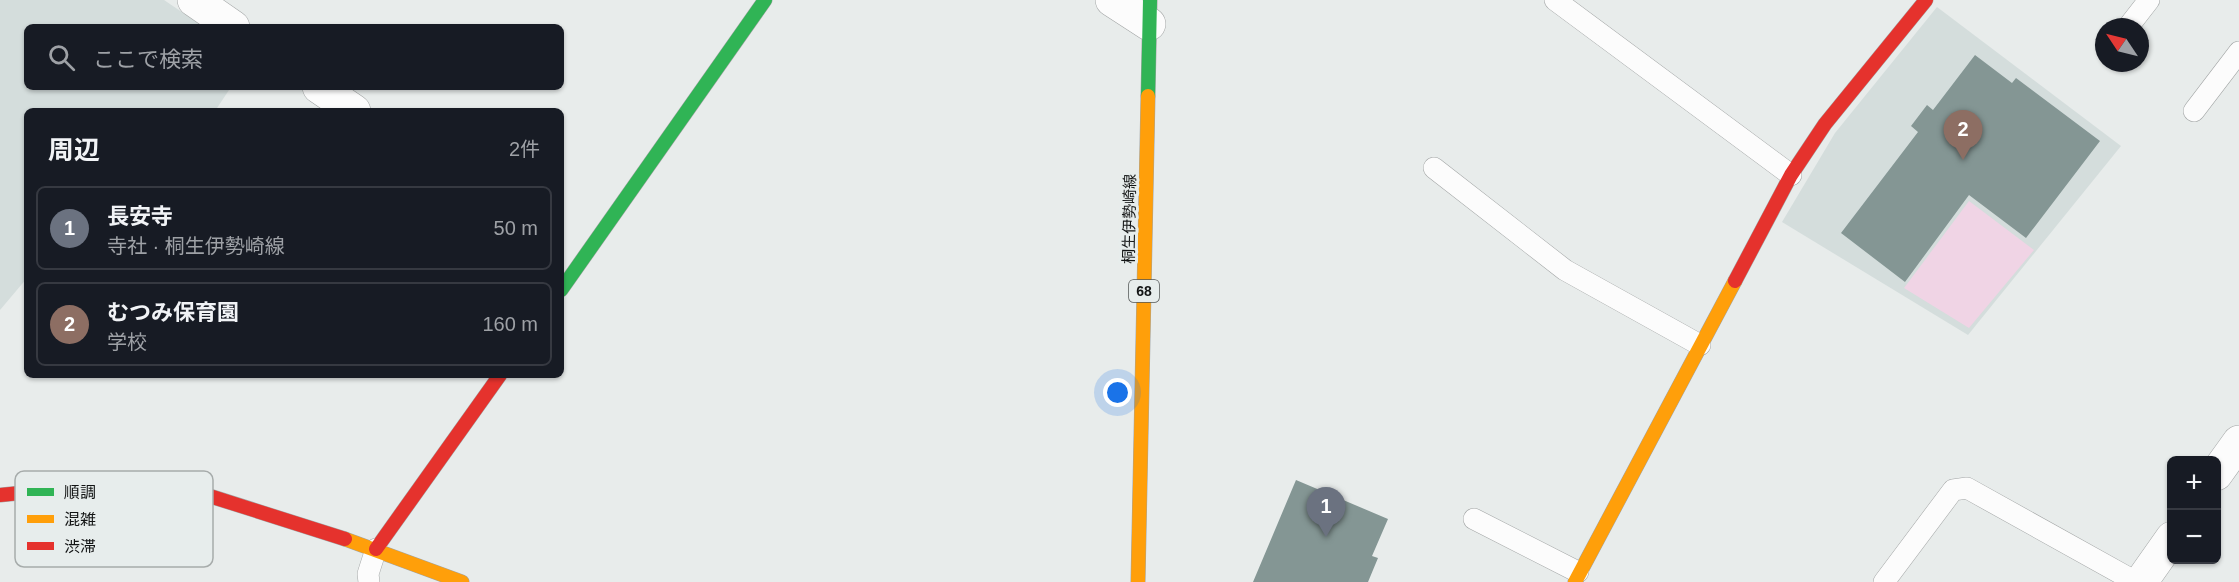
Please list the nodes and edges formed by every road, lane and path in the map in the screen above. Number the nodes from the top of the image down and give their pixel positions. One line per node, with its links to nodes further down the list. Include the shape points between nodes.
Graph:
1 (194, 0): 9 (street)
2 (765, 0): 16 (street)
3 (1112, 0): 7 (street)
4 (1555, 0): 15 (lane)
5 (1926, 0): 15 (street, via 1826,124)
6 (2149, 0): 8 (lane)
7 (1150, 12): 30 (street, 桐生伊勢崎線 / 68)
8 (2135, 18)
9 (229, 24)
10 (2239, 52): 13 (lane)
11 (323, 90): 12 (street)
12 (350, 108)
13 (2194, 111)
14 (1434, 168): 17 (lane, via 1565,270)
15 (1791, 175): 17 (street)
16 (566, 271)
17 (1700, 345): 27 (street)
18 (498, 378): 26 (street)
19 (2239, 442): 20 (street)
20 (2221, 468)
21 (15, 494): 22 (street)
22 (0, 495)
23 (213, 497): 26 (street)
24 (1474, 519): 27 (lane)
25 (2167, 545): 33 (street)
26 (376, 549): 28 (lane); 29 (street)
27 (1576, 577)
28 (369, 582)
29 (462, 582)
30 (1138, 582)
31 (1884, 582): 32 (lane, via 1953,490 1967,488)
32 (2136, 582)
33 (2141, 582)

